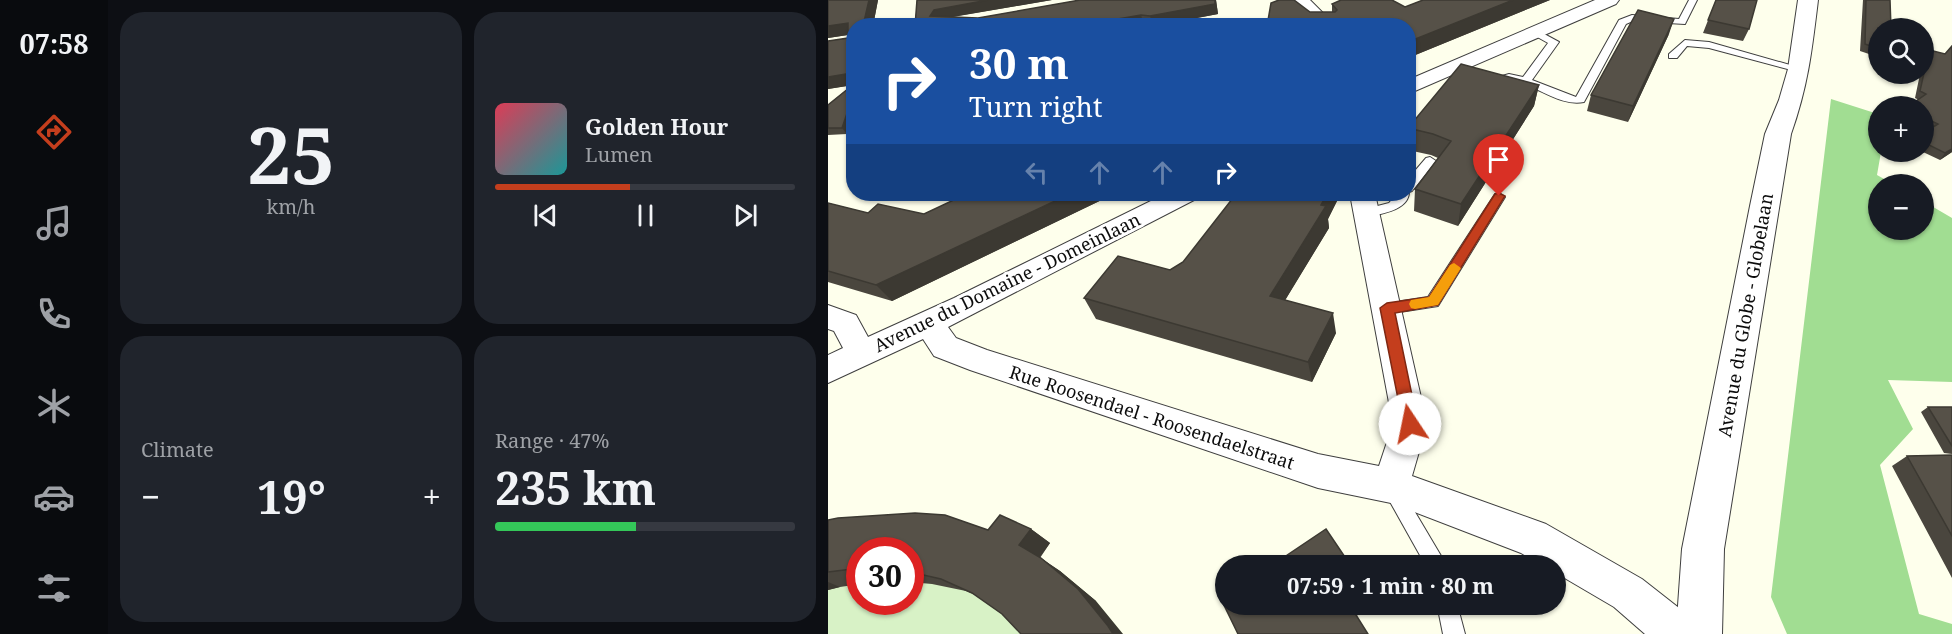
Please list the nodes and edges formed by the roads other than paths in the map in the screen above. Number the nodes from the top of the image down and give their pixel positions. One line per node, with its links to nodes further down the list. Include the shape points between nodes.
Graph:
1 (1299, 0): 5 (street)
2 (1610, 0): 6 (street)
3 (1692, 0): 9 (lane, via 1682,22 1632,18 1622,21 1580,100)
4 (1808, 0): 8 (street, Avenue du Globe - Globelaan)
5 (1318, 18)
6 (1535, 32): 9 (lane, via 1554,42); 10 (street)
7 (1673, 56): 8 (lane, via 1685,43 1709,45)
8 (1799, 69): 28 (street, Avenue du Globe - Globelaan, via 1778,134 1705,537)
9 (1526, 81): 11 (lane, via 1509,77)
10 (1416, 84)
11 (1485, 87)
12 (1430, 161): 13 (lane)
13 (1416, 178)
14 (1499, 196): 18 (lane, via 1433,302)
15 (1171, 201): 20 (street, Avenue du Domaine - Domeinlaan)
16 (1398, 201): 17 (lane, via 1393,206)
17 (1365, 203): 18 (street)
18 (1387, 308): 23 (street, via 1410,424)
19 (828, 317): 21 (street, via 845,323)
20 (928, 322): 21 (street, Avenue du Domaine - Domeinlaan); 23 (street, Rue Roosendael - Roosendaelstraat, via 945,347 981,362 1318,471)
21 (862, 354): 22 (street, Avenue du Domaine - Domeinlaan)
22 (828, 370)
23 (1391, 486): 24 (lane); 27 (street, Rue Roosendael - Roosendaelstraat, via 1532,538 1628,593)
24 (1431, 555)
25 (1450, 615): 26 (lane)
26 (1454, 634)
27 (1678, 634)
28 (1699, 634)

